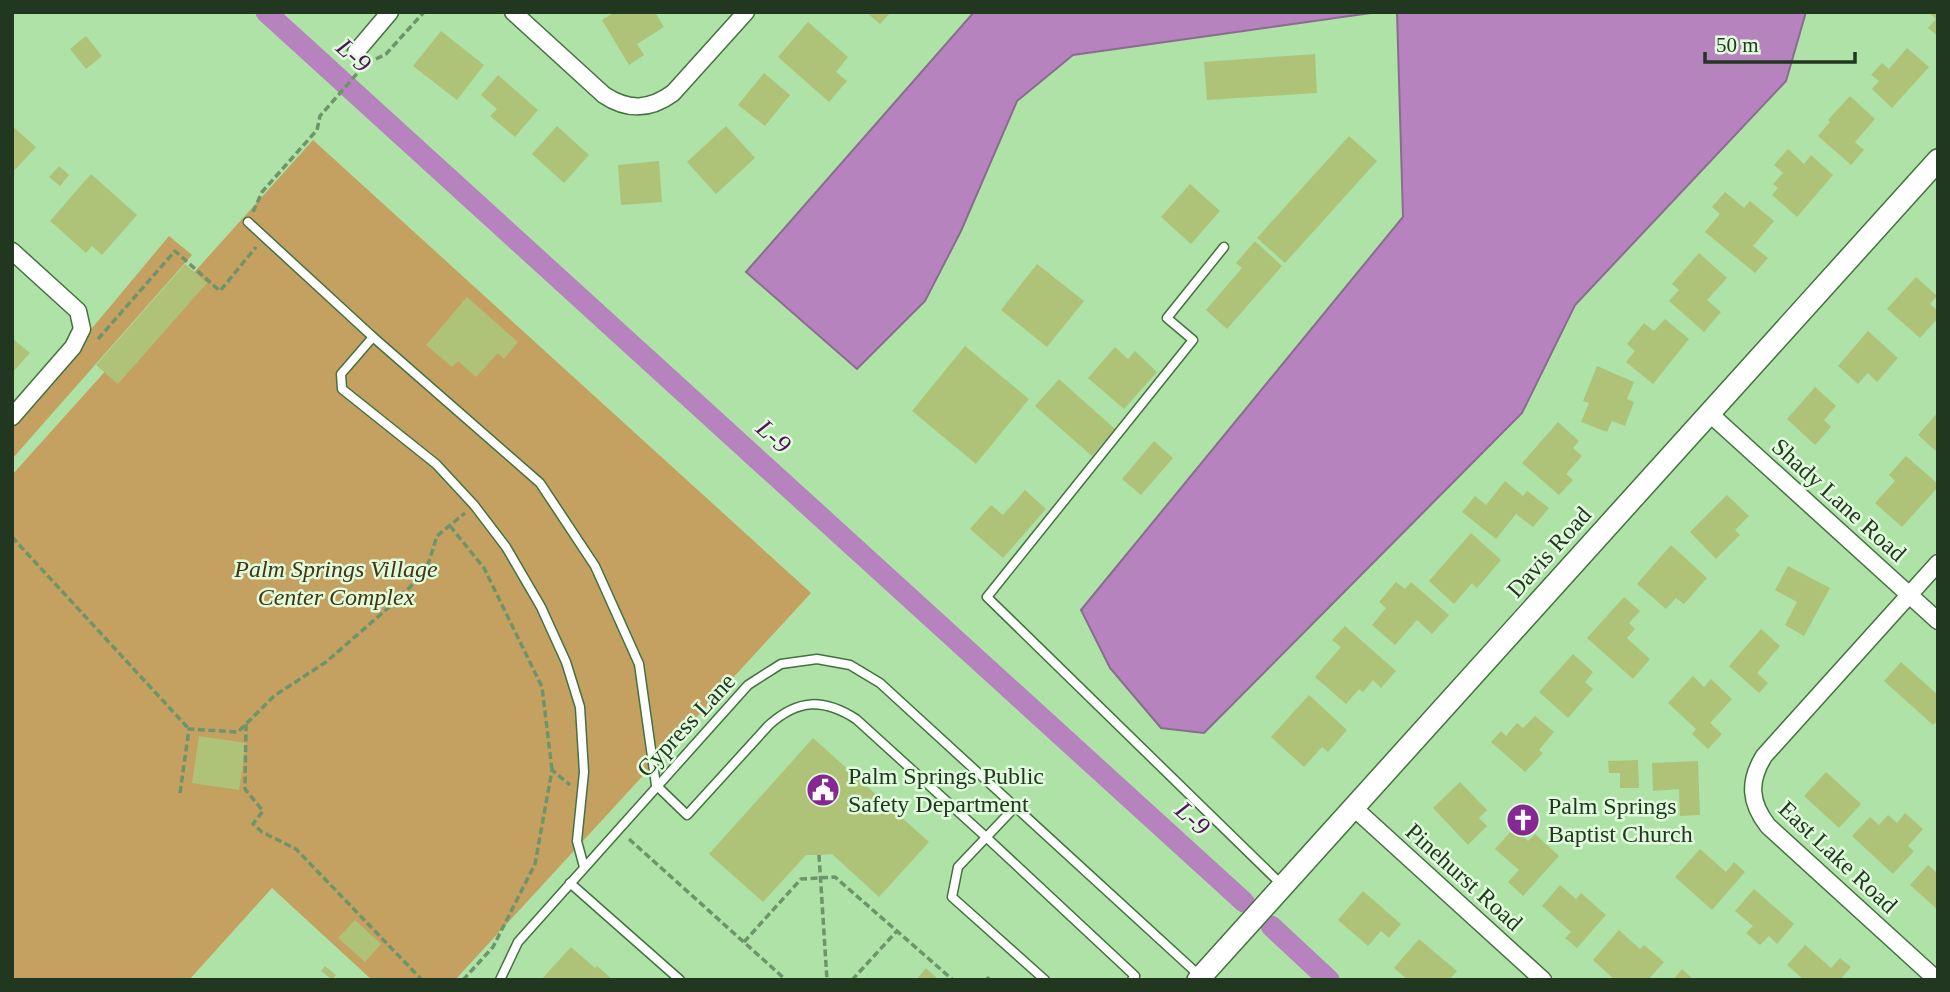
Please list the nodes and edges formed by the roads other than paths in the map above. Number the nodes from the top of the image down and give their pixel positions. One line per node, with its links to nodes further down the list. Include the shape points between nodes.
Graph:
1 (390, 12): 4 (street)
2 (513, 12): 3 (street, via 604,95 631,107 647,107 673,93)
3 (746, 12)
4 (356, 51)
5 (1938, 160): 10 (street, Davis Road)
6 (248, 222): 9 (lane)
7 (1224, 247): 21 (lane, via 1167,318 1192,340 987,597)
8 (12, 251): 11 (street, via 78,311 82,329 74,347)
9 (373, 337): 15 (lane, via 540,483 596,566 639,664); 19 (lane, via 341,374 342,389 436,464 474,505 506,547 566,662 580,707 584,772 577,841)
10 (1709, 413): 13 (street, Shady Lane Road); 17 (street, Davis Road)
11 (12, 417)
12 (1938, 563): 13 (street, East Lake Road)
13 (1909, 595): 14 (street, Shady Lane Road); 28 (street, East Lake Road, via 1764,757 1752,784 1753,800 1768,826)
14 (1938, 621)
15 (656, 785): 16 (lane, Cypress Lane, via 748,685 781,664 817,659 850,664 880,683); 18 (lane, via 687,815 783,713 801,705 821,704 856,719); 19 (lane, Cypress Lane)
16 (1015, 807): 18 (lane); 22 (lane, Cypress Lane)
17 (1354, 808): 21 (street, Davis Road); 27 (street, Pinehurst Road)
18 (986, 837): 25 (lane, via 958,867 952,897); 26 (lane, via 1135,976)
19 (584, 867): 20 (lane, Cypress Lane)
20 (570, 883): 23 (lane, Cypress Lane, via 518,942); 24 (lane)
21 (1283, 886): 22 (street, Davis Road)
22 (1200, 978)
23 (500, 980)
24 (680, 980)
25 (1045, 980)
26 (1132, 980)
27 (1543, 980)
28 (1937, 980)

